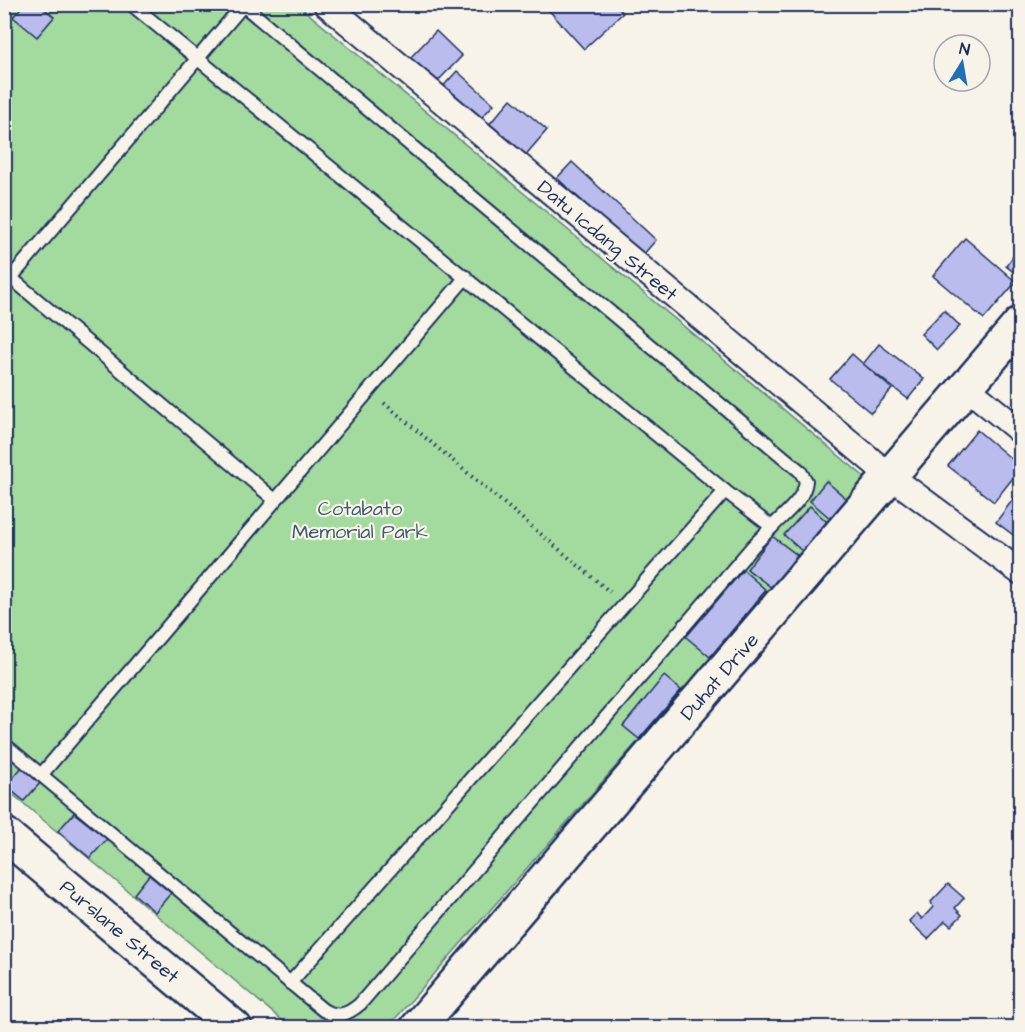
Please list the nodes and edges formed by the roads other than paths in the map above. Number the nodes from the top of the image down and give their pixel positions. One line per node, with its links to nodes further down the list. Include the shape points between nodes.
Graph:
1 (132, 4): 4 (lane)
2 (326, 4): 10 (street, Datu Icdang Street)
3 (243, 5): 4 (lane); 13 (lane, via 800,471 806,481 802,496)
4 (196, 58): 5 (lane); 6 (lane)
5 (466, 277): 11 (lane); 12 (lane)
6 (7, 279): 12 (lane)
7 (1020, 324): 8 (street, Duhat Drive)
8 (966, 387): 9 (street); 10 (street, Duhat Drive)
9 (1020, 431)
10 (890, 476): 14 (street, Datu Icdang Street); 20 (street, Duhat Drive)
11 (725, 491): 13 (lane); 18 (lane)
12 (275, 500): 16 (lane)
13 (772, 527): 18 (lane, via 360,1004 346,1014 331,1014)
14 (1020, 572)
15 (4, 744): 16 (lane)
16 (41, 775): 18 (lane)
17 (4, 834): 19 (street, Purslane Street)
18 (290, 982)
19 (235, 1028)
20 (417, 1028)

